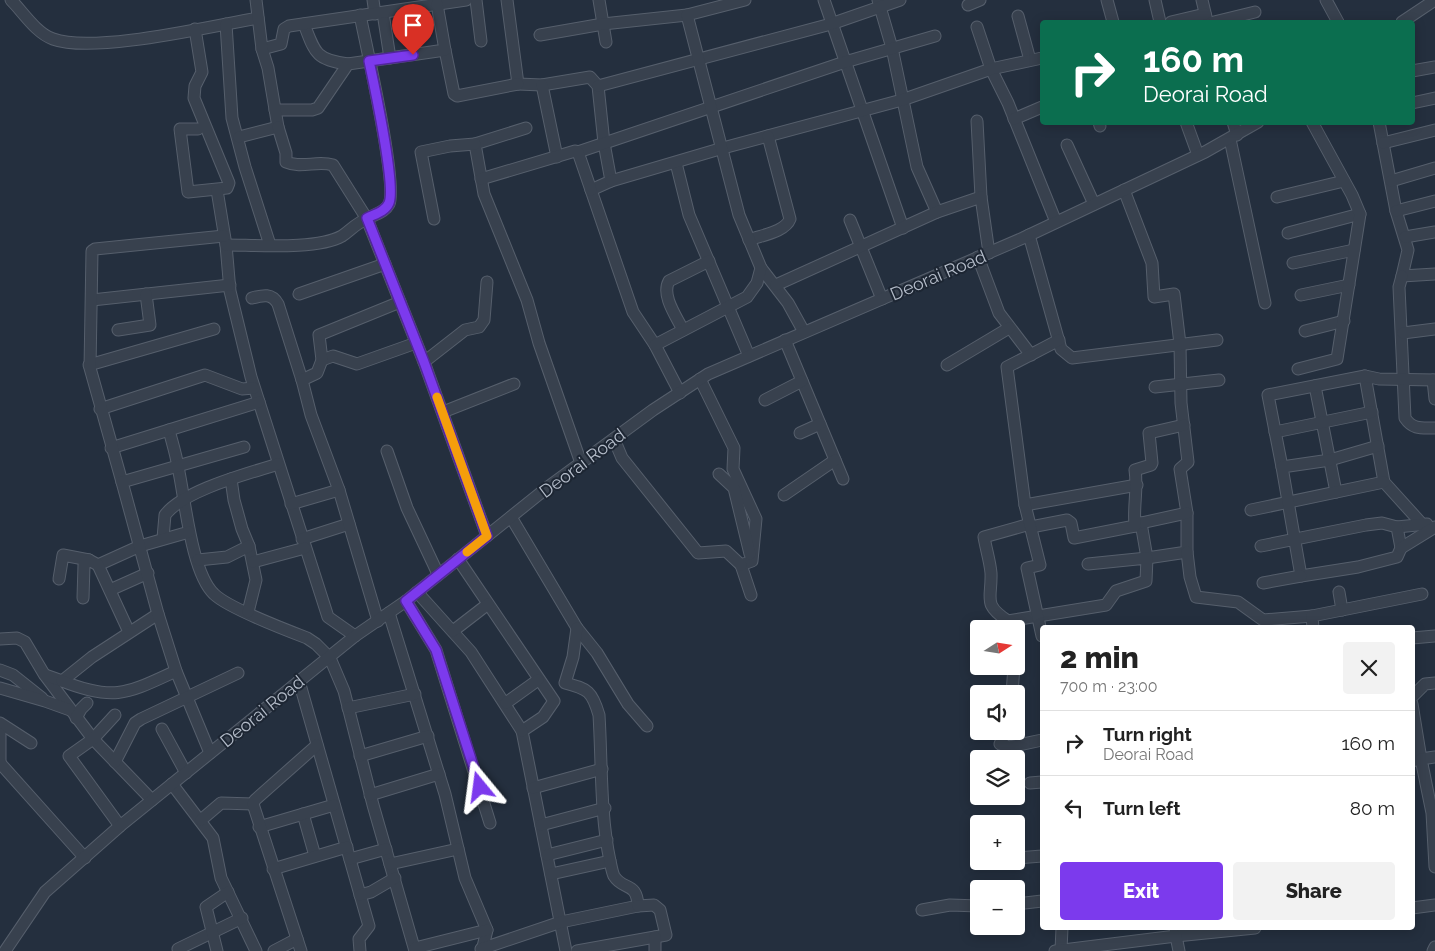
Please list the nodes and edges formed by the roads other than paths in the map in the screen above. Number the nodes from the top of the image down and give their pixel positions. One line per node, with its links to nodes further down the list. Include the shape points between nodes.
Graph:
1 (11, 0): 38 (street, via 47,36 66,42 140,38)
2 (256, 0): 25 (street)
3 (373, 0): 21 (street)
4 (466, 0): 18 (street)
5 (476, 0): 41 (street)
6 (506, 0): 56 (street)
7 (598, 0): 35 (street)
8 (745, 0): 23 (street)
9 (824, 0): 36 (street)
10 (900, 0): 17 (street)
11 (980, 0): 19 (street)
12 (1107, 0): 27 (street)
13 (1155, 0): 28 (street)
14 (1202, 0): 26 (street)
15 (1329, 2): 31 (street)
16 (1429, 2): 32 (street)
17 (879, 3): 36 (street); 43 (street)
18 (437, 4): 21 (street); 45 (street)
19 (968, 5)
20 (1255, 12): 30 (street)
21 (379, 13): 22 (street); 46 (street)
22 (360, 15): 34 (street); 50 (street)
23 (687, 15): 35 (street); 48 (street)
24 (1018, 16): 49 (street)
25 (258, 18): 33 (street); 44 (street)
26 (1206, 18): 29 (street)
27 (1112, 20)
28 (1160, 20)
29 (1188, 20)
30 (1222, 20)
31 (1337, 20)
32 (1405, 20)
33 (226, 24): 38 (street); 78 (street, via 232,118)
34 (304, 24): 44 (street, via 286,27 281,44); 52 (street, via 315,52 322,59)
35 (602, 24): 39 (street); 42 (street)
36 (831, 24): 48 (street); 51 (street)
37 (977, 27): 54 (street)
38 (195, 29): 94 (street, via 202,72 195,86 194,98 229,185)
39 (540, 35)
40 (935, 36): 43 (street)
41 (480, 41)
42 (606, 42)
43 (892, 48): 51 (street); 60 (street)
44 (262, 49): 64 (street)
45 (445, 50): 46 (street); 56 (street, via 457,96)
46 (390, 58): 50 (street)
47 (1040, 58): 49 (street)
48 (700, 60): 58 (street); 62 (street)
49 (1030, 60): 54 (street)
50 (369, 61): 52 (street); 104 (street, via 380,112 391,198 383,211)
51 (845, 62): 62 (street); 65 (street)
52 (348, 64): 64 (street, via 318,108)
53 (1435, 67): 55 (street)
54 (991, 69): 60 (street); 66 (street)
55 (1415, 70)
56 (518, 84): 57 (street)
57 (542, 85): 58 (street, via 590,77); 87 (street)
58 (598, 86): 80 (street)
59 (1435, 98): 61 (street)
60 (902, 100): 65 (street); 102 (street, via 917,167)
61 (1415, 102)
62 (712, 106): 80 (street); 84 (street)
63 (1040, 108): 66 (street)
64 (275, 110): 73 (street)
65 (861, 110): 77 (street); 108 (street)
66 (1014, 119): 107 (street)
67 (977, 120): 97 (street)
68 (1187, 125): 86 (street)
69 (1233, 125): 79 (street)
70 (1253, 125): 79 (street, Deorai Road)
71 (1314, 125): 91 (street)
72 (1380, 125): 81 (street)
73 (278, 127): 78 (street); 104 (street, via 286,162 334,165)
74 (526, 128): 82 (street)
75 (198, 129): 94 (street, via 180,129 188,192)
76 (1435, 130): 81 (street)
77 (768, 136): 84 (street); 114 (street, via 790,218 788,225)
78 (239, 137): 115 (street, via 245,168)
79 (1233, 137): 86 (street, Deorai Road); 137 (street)
80 (604, 143): 85 (street); 92 (street)
81 (1383, 143): 93 (street)
82 (475, 144): 90 (street); 105 (street, via 421,152)
83 (1066, 145): 100 (street)
84 (723, 148): 88 (street); 114 (street, via 739,215)
85 (578, 152): 87 (street); 95 (street)
86 (1198, 155): 96 (street, Deorai Road)
87 (558, 157): 90 (street)
88 (676, 163): 92 (street); 120 (street, via 689,214)
89 (1435, 168): 93 (street)
90 (482, 179): 196 (street, via 484,194 527,300)
91 (1344, 180): 98 (street); 103 (street)
92 (611, 181): 95 (street)
93 (1391, 181): 101 (street)
94 (217, 190): 113 (street)
95 (591, 190): 153 (street, via 633,312)
96 (1124, 190): 100 (street, Deorai Road); 154 (street, via 1152,263 1154,297 1174,294)
97 (981, 196): 102 (street); 118 (street)
98 (1277, 197)
99 (1435, 201): 101 (street)
100 (1094, 204): 107 (street, Deorai Road)
101 (1396, 211): 112 (street)
102 (937, 212): 108 (street)
103 (1360, 214): 110 (street); 117 (street)
104 (367, 218): 115 (street, via 342,236 318,243); 122 (street)
105 (434, 219)
106 (850, 220): 116 (street)
107 (1056, 222): 111 (street, Deorai Road)
108 (903, 228): 116 (street)
109 (1435, 232): 112 (street)
110 (1288, 233)
111 (1029, 235): 118 (street, Deorai Road); 150 (street)
112 (1405, 237): 125 (street, via 1408,250)
113 (225, 240): 115 (street); 127 (street); 135 (street, via 95,249 92,253)
114 (749, 240): 123 (street)
115 (270, 244)
116 (861, 248): 128 (street); 134 (street)
117 (1354, 250): 121 (street); 129 (street)
118 (989, 252): 119 (street, Deorai Road)
119 (978, 257): 134 (street, Deorai Road); 141 (street, via 999,313)
120 (709, 260): 138 (street); 145 (street, via 669,281 666,286 666,295)
121 (1293, 263)
122 (385, 264): 131 (street); 136 (street)
123 (761, 268): 128 (street); 138 (street, via 757,283 746,297)
124 (1435, 274): 125 (street)
125 (1402, 276): 148 (street, via 1399,287)
126 (487, 282): 159 (street, via 484,320 479,327 465,330)
127 (230, 285): 130 (street); 174 (street)
128 (776, 286): 147 (street)
129 (1349, 286): 132 (street); 139 (street)
130 (146, 294): 135 (street); 140 (street)
131 (299, 294)
132 (1301, 295)
133 (252, 298): 165 (street, via 268,295 275,299)
134 (882, 299): 147 (street, Deorai Road)
135 (92, 300): 160 (street)
136 (400, 302): 152 (street); 158 (street, via 319,335)
137 (1265, 303)
138 (728, 306): 145 (street); 157 (street)
139 (1344, 321): 146 (street); 162 (street, via 1337,360)
140 (150, 325): 144 (street); 155 (street)
141 (1009, 328): 156 (street); 161 (street)
142 (214, 329): 155 (street)
143 (1435, 329): 148 (street)
144 (118, 330)
145 (682, 330): 153 (street)
146 (1305, 331)
147 (804, 332): 149 (street, Deorai Road)
148 (1403, 333): 167 (street)
149 (785, 340): 157 (street, Deorai Road); 169 (street)
150 (1059, 340): 154 (street, via 1061,349 1072,358); 156 (street)
151 (1217, 340): 154 (street)
152 (416, 343): 158 (street, via 357,364 333,356); 159 (street)
153 (655, 344): 175 (street)
154 (1180, 344): 171 (street)
155 (154, 346): 160 (street)
156 (1031, 355): 212 (street, via 1007,367)
157 (749, 356): 164 (street, Deorai Road)
158 (322, 360): 165 (street, via 317,373)
159 (424, 362): 180 (street)
160 (89, 365): 179 (street)
161 (947, 365)
162 (1298, 369)
163 (1365, 376): 167 (street); 172 (street); 181 (street)
164 (700, 379): 175 (street, Deorai Road); 238 (street, via 734,448 733,469 756,520)
165 (302, 380): 206 (street, via 311,415)
166 (1219, 380): 171 (street)
167 (1404, 380): 168 (street); 185 (street, via 1405,418 1417,428)
168 (1434, 380): 176 (street)
169 (802, 382): 177 (street); 183 (street)
170 (514, 384): 180 (street)
171 (1181, 385): 173 (street); 184 (street)
172 (1315, 386): 182 (street); 187 (street, via 1268,395)
173 (1155, 387)
174 (254, 388): 178 (street); 179 (street, via 242,389 205,375)
175 (680, 393): 189 (street, Deorai Road)
176 (1435, 399)
177 (765, 400)
178 (259, 402): 186 (street); 197 (street)
179 (100, 409): 192 (street)
180 (443, 412): 224 (street)
181 (1372, 412): 182 (street); 190 (street)
182 (1322, 422): 187 (street); 195 (street)
183 (820, 424): 188 (street); 194 (street)
184 (1184, 425): 205 (street, via 1149,433 1152,463 1135,468); 214 (street, via 1188,462 1180,469)
185 (1435, 428)
186 (169, 430): 192 (street); 198 (street)
187 (1275, 432): 199 (street)
188 (800, 433)
189 (614, 438): 196 (street, Deorai Road); 238 (street, via 622,458 698,553 726,551)
190 (1378, 446): 195 (street); 204 (street)
191 (244, 447): 198 (street)
192 (111, 448): 203 (street)
193 (387, 450): 241 (street, via 407,508)
194 (835, 460): 202 (street); 208 (street)
195 (1330, 460): 199 (street); 207 (street)
196 (581, 463): 215 (street, Deorai Road)
197 (278, 464): 201 (street); 211 (street)
198 (178, 466): 203 (street); 209 (street)
199 (1282, 467): 210 (street)
200 (719, 474): 238 (street, via 734,488)
201 (231, 480): 209 (street); 229 (street)
202 (842, 480)
203 (122, 482): 228 (street)
204 (1384, 482): 207 (street); 219 (street)
205 (1137, 485): 212 (street); 218 (street, via 1133,506)
206 (339, 490): 211 (street); 217 (street)
207 (1336, 492): 210 (street)
208 (784, 496)
209 (184, 498): 223 (street); 225 (street, via 165,515)
210 (1288, 502): 213 (street); 226 (street)
211 (291, 504): 227 (street)
212 (1025, 505): 220 (street)
213 (1251, 510)
214 (1187, 513): 218 (street); 232 (street)
215 (511, 517): 224 (street, Deorai Road); 263 (street)
216 (1435, 522): 219 (street)
217 (349, 524): 227 (street); 259 (street)
218 (1138, 524): 220 (street, via 1074,538 1071,523 1067,520); 233 (street)
219 (1422, 524): 221 (street)
220 (1030, 526): 257 (street, via 1040,565 1027,568); 258 (street, via 984,537 991,573 988,594 992,610)
221 (1396, 527): 226 (street, via 1382,523); 231 (street)
222 (1435, 527): 231 (street)
223 (189, 532): 225 (street); 235 (street)
224 (487, 536): 234 (street, Deorai Road)
225 (163, 538): 228 (street)
226 (1294, 539): 230 (street); 242 (street)
227 (303, 544): 237 (street); 266 (street, via 328,617)
228 (140, 546): 236 (street); 240 (street)
229 (249, 546): 235 (street, via 227,557); 237 (street)
230 (1261, 546)
231 (1401, 548): 242 (street, via 1397,557)
232 (1187, 552): 233 (street); 261 (street, via 1196,597 1238,602 1263,620)
233 (1147, 558): 239 (street); 257 (street, via 1146,581 1116,591 1106,605)
234 (458, 559): 241 (street, Deorai Road); 252 (street)
235 (198, 560): 254 (street, via 213,594)
236 (94, 562): 243 (street, via 63,555); 245 (street); 250 (street, via 84,565)
237 (252, 562): 254 (street, via 256,580)
238 (746, 563): 249 (street)
239 (1088, 564)
240 (148, 573): 245 (street); 256 (street)
241 (438, 574): 246 (street, Deorai Road)
242 (1301, 576): 244 (street)
243 (59, 579)
244 (1263, 583)
245 (110, 590): 265 (street)
246 (417, 592): 251 (street, Deorai Road); 264 (street)
247 (1339, 592): 253 (street)
248 (1422, 594): 253 (street)
249 (751, 595)
250 (83, 598)
251 (406, 601): 255 (street, Deorai Road); 324 (street, via 436,650)
252 (488, 604): 264 (street); 275 (street)
253 (1342, 610): 261 (street)
254 (248, 612): 270 (street, via 307,638)
255 (388, 613): 259 (street, Deorai Road); 281 (street)
256 (158, 614): 265 (street); 272 (street)
257 (1038, 618): 260 (street); 262 (street)
258 (1003, 620)
259 (378, 621): 266 (street, Deorai Road)
260 (1025, 621)
261 (1313, 622)
262 (1040, 627)
263 (577, 628): 278 (street, via 574,657); 292 (street, via 597,653 628,704)
264 (453, 631): 287 (street)
265 (129, 632): 276 (street)
266 (355, 636): 270 (street, Deorai Road)
267 (1435, 636): 268 (street)
268 (1415, 638)
269 (0, 639): 274 (street, via 21,639)
270 (330, 658): 277 (street, Deorai Road); 288 (street)
271 (0, 670): 284 (street, via 14,675)
272 (176, 671): 276 (street, via 131,692 116,694 82,689); 283 (street)
273 (238, 673): 283 (street)
274 (44, 674): 276 (street); 289 (street)
275 (538, 680): 285 (street); 287 (street)
276 (62, 681)
277 (299, 682): 302 (street); 303 (street, Deorai Road)
278 (565, 683): 285 (street); 309 (street, via 583,688 594,697 599,715)
279 (1435, 683): 282 (street, via 1425,684)
280 (0, 688): 284 (street)
281 (415, 694): 288 (street); 296 (street)
282 (1415, 694)
283 (187, 697): 303 (street); 307 (street, via 135,723)
284 (45, 701): 289 (street)
285 (554, 701): 294 (street, via 543,717)
286 (87, 703): 289 (street)
287 (506, 704): 294 (street)
288 (348, 708): 304 (street)
289 (73, 714): 297 (street)
290 (115, 715): 297 (street)
291 (0, 723): 301 (street)
292 (647, 726)
293 (162, 729): 310 (street)
294 (522, 731): 315 (street)
295 (0, 734): 308 (street)
296 (428, 736): 304 (street); 311 (street)
297 (93, 739): 307 (street); 326 (street, via 72,754 69,760)
298 (1415, 739): 306 (street)
299 (1002, 740): 300 (street, via 1000,744 1009,747)
300 (1040, 740)
301 (31, 743)
302 (317, 745): 318 (street); 319 (street)
303 (210, 753): 310 (street, Deorai Road)
304 (360, 756): 316 (street)
305 (1435, 757): 306 (street)
306 (1417, 760): 321 (street)
307 (115, 762): 317 (street)
308 (0, 764): 335 (street)
309 (602, 770): 315 (street); 320 (street)
310 (186, 773): 314 (street, Deorai Road)
311 (439, 774): 316 (street); 331 (street)
312 (1040, 782): 313 (street)
313 (1030, 783)
314 (172, 784): 317 (street, Deorai Road); 323 (street)
315 (533, 788): 325 (street)
316 (370, 795): 330 (street)
317 (152, 800): 326 (street, Deorai Road)
318 (254, 804): 323 (street, via 221,803); 327 (street)
319 (334, 805): 322 (street); 329 (street)
320 (604, 808): 325 (street); 328 (street)
321 (1433, 813): 340 (street)
322 (303, 814): 327 (street); 333 (street)
323 (201, 820): 344 (street, via 214,838 219,874)
324 (490, 823)
325 (541, 825): 332 (street)
326 (120, 826): 335 (street, Deorai Road)
327 (259, 827): 341 (street)
328 (607, 840): 332 (street); 338 (street)
329 (346, 847): 333 (street); 337 (street)
330 (386, 849): 337 (street); 339 (street)
331 (458, 849): 339 (street); 355 (street, via 465,878)
332 (547, 855): 342 (street)
333 (315, 856): 341 (street)
334 (1040, 856): 336 (street)
335 (84, 858): 366 (street, Deorai Road, via 45,892)
336 (1025, 858)
337 (350, 860): 345 (street)
338 (610, 861): 342 (street); 349 (street, via 614,876 638,895)
339 (390, 864): 343 (street)
340 (1435, 867)
341 (273, 869): 361 (street)
342 (551, 874): 354 (street)
343 (394, 878): 345 (street, via 371,892); 363 (street)
344 (228, 892): 353 (street); 359 (street, via 206,907)
345 (360, 894): 371 (street, via 369,926 358,942)
346 (1040, 901): 347 (street)
347 (1025, 903)
348 (1435, 905): 351 (street)
349 (638, 906): 354 (street); 360 (street, via 654,905 660,910 666,935)
350 (970, 906): 352 (street)
351 (1415, 908)
352 (922, 910)
353 (242, 918): 359 (street); 368 (street)
354 (561, 922): 365 (street); 372 (street)
355 (487, 930): 363 (street); 365 (street)
356 (1062, 930): 375 (street)
357 (1214, 930): 358 (street)
358 (1176, 932): 375 (street); 376 (street)
359 (212, 933): 364 (street); 367 (street)
360 (655, 938): 373 (street); 374 (street)
361 (297, 939): 369 (street); 370 (street)
362 (1435, 947): 377 (street)
363 (415, 949)
364 (178, 950)
365 (482, 950)
366 (5, 951)
367 (217, 951)
368 (256, 951)
369 (274, 951)
370 (301, 951)
371 (360, 951)
372 (566, 951)
373 (577, 951)
374 (655, 951)
375 (1058, 951)
376 (1179, 951)
377 (1434, 951)

